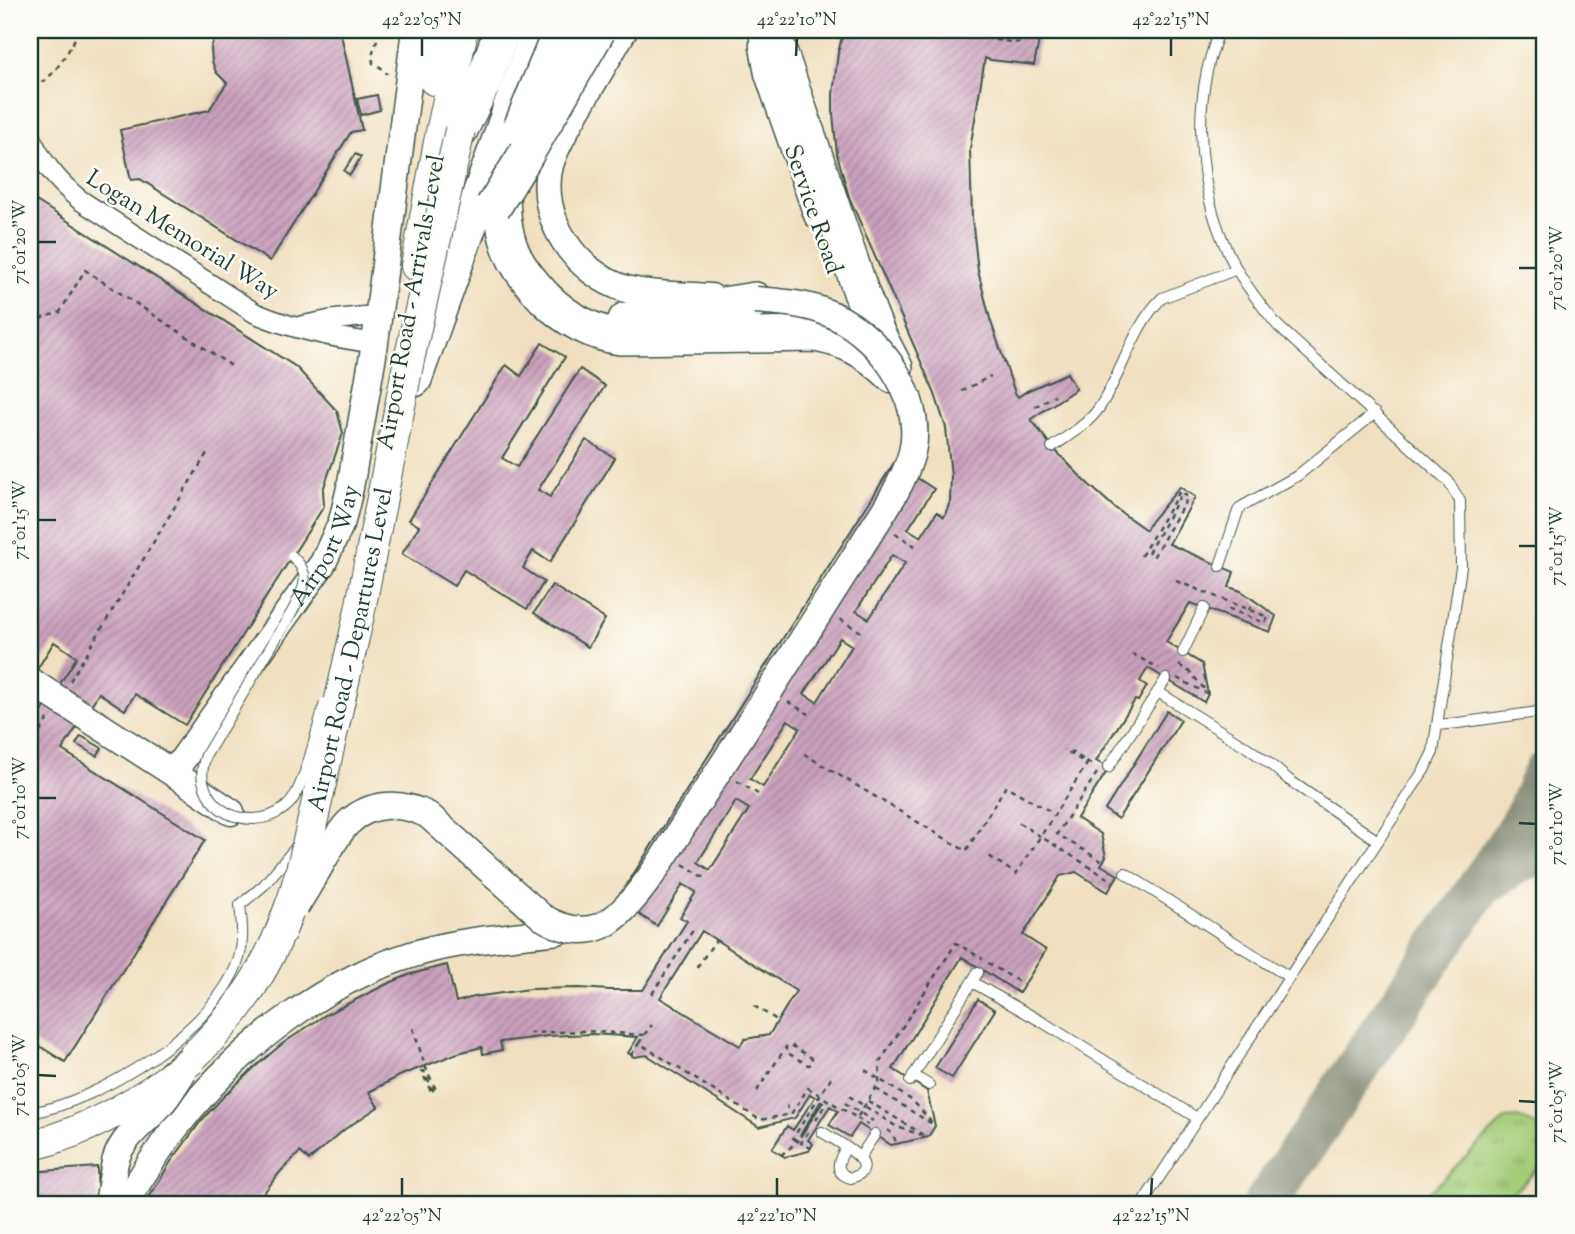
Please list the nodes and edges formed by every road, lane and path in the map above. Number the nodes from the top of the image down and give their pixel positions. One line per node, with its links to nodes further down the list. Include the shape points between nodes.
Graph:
1 (79, 30): 18 (path, via 54,72)
2 (379, 30): 17 (path, via 373,63)
3 (415, 30): 27 (main road, Airport Way)
4 (440, 30): 22 (main road, via 430,106)
5 (463, 30): 22 (main road, Airport Road - Arrivals Level)
6 (484, 30): 20 (main road, Airport Road - Departures Level)
7 (502, 30): 20 (highway)
8 (539, 30): 19 (highway)
9 (561, 30): 23 (highway, bridge)
10 (598, 30): 23 (highway, bridge)
11 (624, 30): 26 (main road, via 550,165 550,212 561,236 575,257 610,284 629,290)
12 (763, 30): 25 (main road, Service Road, via 768,74)
13 (772, 30): 34 (highway, bridge, via 861,292)
14 (1219, 30): 24 (lane, via 1202,103 1203,161 1215,218)
15 (995, 40): 16 (path)
16 (1020, 43)
17 (390, 78)
18 (33, 87)
19 (510, 109): 29 (highway, via 503,209 510,247 535,287 558,310); 42 (highway)
20 (460, 130): 42 (main road, Airport Road - Departures Level, bridge, via 409,360)
21 (30, 136): 30 (street, Logan Memorial Way, via 47,168 80,200 255,313)
22 (428, 199): 42 (main road, Airport Road - Arrivals Level)
23 (493, 207): 42 (highway, bridge)
24 (1237, 269): 39 (lane, via 1278,326); 40 (lane, via 1189,286 1155,305 1097,411)
25 (841, 286): 31 (highway, via 837,320); 34 (main road, Service Road)
26 (755, 300): 29 (highway); 34 (main road, bridge, via 804,306 840,319 867,337)
27 (379, 315): 30 (street, Logan Memorial Way); 32 (main road, Airport Way)
28 (30, 322): 33 (path, via 60,312 85,270)
29 (581, 324): 31 (highway, via 626,338)
30 (296, 327): 32 (street, Logan Memorial Way)
31 (816, 334): 34 (highway, via 846,341)
32 (375, 343): 42 (main road, Airport Way)
33 (233, 368)
34 (897, 376): 64 (main road, via 916,428 913,465); 90 (main road, bridge, via 914,433 911,457 898,485 664,856 616,916 583,930 556,925 428,815 386,805 358,814 346,825)
35 (991, 376): 36 (path)
36 (962, 391)
37 (1055, 395): 38 (path)
38 (1035, 407)
39 (1375, 414): 50 (lane, via 1297,476 1241,507); 69 (lane, via 1448,481 1460,501 1461,567)
40 (1052, 447)
41 (209, 450): 62 (path)
42 (374, 471): 56 (main road, Airport Road - Departures Level, bridge); 59 (main road, Airport Road - Arrivals Level); 76 (main road, Airport Way, via 323,563)
43 (1185, 489): 45 (path)
44 (1163, 507): 45 (path)
45 (1170, 511): 46 (path); 48 (path); 49 (path, via 1182,493 1188,497)
46 (1148, 553)
47 (292, 556): 59 (lane, bridge, via 305,574 304,587 206,755 204,783 209,796 231,816 248,820 274,814 288,805 301,783)
48 (1141, 556)
49 (1151, 561)
50 (1220, 566)
51 (1176, 581): 55 (path)
52 (1255, 600): 55 (path)
53 (1224, 607): 55 (path, via 1265,623 1268,617)
54 (1204, 608): 57 (lane)
55 (1249, 610)
56 (359, 615): 59 (lane, bridge); 90 (main road, Airport Road - Departures Level, bridge, via 304,859)
57 (1182, 652)
58 (1190, 671): 65 (path)
59 (338, 678): 76 (main road, via 296,794 272,815 235,814); 80 (main road, Airport Road - Arrivals Level)
60 (1166, 679): 63 (lane)
61 (30, 681): 76 (main road)
62 (65, 689)
63 (1158, 692): 74 (lane); 81 (lane, via 1248,748)
64 (773, 694): 68 (path); 75 (main road)
65 (1208, 694)
66 (1545, 710): 69 (lane)
67 (51, 713): 70 (path)
68 (809, 714)
69 (1437, 725): 81 (lane, via 1433,752 1424,770)
70 (30, 749)
71 (1064, 750): 78 (path, via 1087,764)
72 (1070, 751): 84 (path, via 1099,770 1057,834)
73 (804, 754): 82 (path, via 966,851 1006,786 1055,814 1016,874)
74 (1108, 768)
75 (723, 771): 77 (path); 83 (main road)
76 (173, 773)
77 (758, 794)
78 (1058, 809)
79 (1019, 823): 87 (path)
80 (310, 829): 88 (main road, Airport Road - Arrivals Level); 119 (lane, via 271,878 240,905 242,940 234,972 194,1022 121,1078 71,1102)
81 (1378, 841): 95 (lane)
82 (986, 854)
83 (669, 855): 86 (path); 91 (main road, via 637,902 616,923 602,931)
84 (1103, 862)
85 (1125, 873): 95 (lane)
86 (705, 878)
87 (1114, 882)
88 (293, 895): 91 (main road, via 360,816 377,808 410,808 440,824); 108 (main road, Airport Road - Arrivals Level, via 258,976 225,1023)
89 (695, 927): 98 (path)
90 (281, 931): 108 (main road, Airport Road - Departures Level, via 239,1006)
91 (558, 931): 134 (main road, via 433,949 379,966 335,988 262,1038 219,1077)
92 (716, 940): 93 (path)
93 (697, 967)
94 (978, 972): 96 (lane)
95 (1289, 977): 122 (lane)
96 (972, 982): 111 (lane, via 912,1078); 122 (lane)
97 (1024, 985): 112 (path, via 956,943 880,1062)
98 (652, 994)
99 (754, 1006): 100 (path)
100 (777, 1020)
101 (652, 1025): 104 (path)
102 (413, 1028): 114 (path, via 436,1090 422,1072)
103 (529, 1033): 104 (path)
104 (644, 1035): 105 (path)
105 (639, 1044): 107 (path); 120 (path, via 761,1120)
106 (786, 1047): 106 (path, via 791,1045 813,1061 808,1065 786,1052); 113 (path)
107 (631, 1055)
108 (191, 1060): 126 (main road, via 103,1119); 129 (main road, Airport Road - Departures Level, bridge, via 120,1111); 134 (main road, bridge, via 161,1105 118,1151 114,1163)
109 (866, 1070): 112 (path, via 913,1101 935,1126)
110 (832, 1076): 127 (path, via 793,1138)
111 (929, 1085)
112 (875, 1089): 116 (path)
113 (757, 1091)
114 (432, 1094)
115 (849, 1096): 116 (path, via 897,1127 928,1137)
116 (868, 1101): 120 (path, via 857,1118 808,1088)
117 (845, 1103): 121 (path)
118 (788, 1104): 120 (path)
119 (30, 1113)
120 (789, 1114)
121 (864, 1115)
122 (1197, 1118): 135 (lane)
123 (821, 1132): 131 (lane)
124 (892, 1133): 128 (path)
125 (875, 1134): 133 (lane)
126 (30, 1139)
127 (796, 1140): 130 (path); 132 (path)
128 (897, 1144)
129 (30, 1146)
130 (811, 1147)
131 (846, 1148): 133 (lane); 133 (lane, via 838,1165 846,1177 861,1173 864,1161)
132 (781, 1155)
133 (860, 1157)
134 (121, 1202)
135 (1142, 1204)

